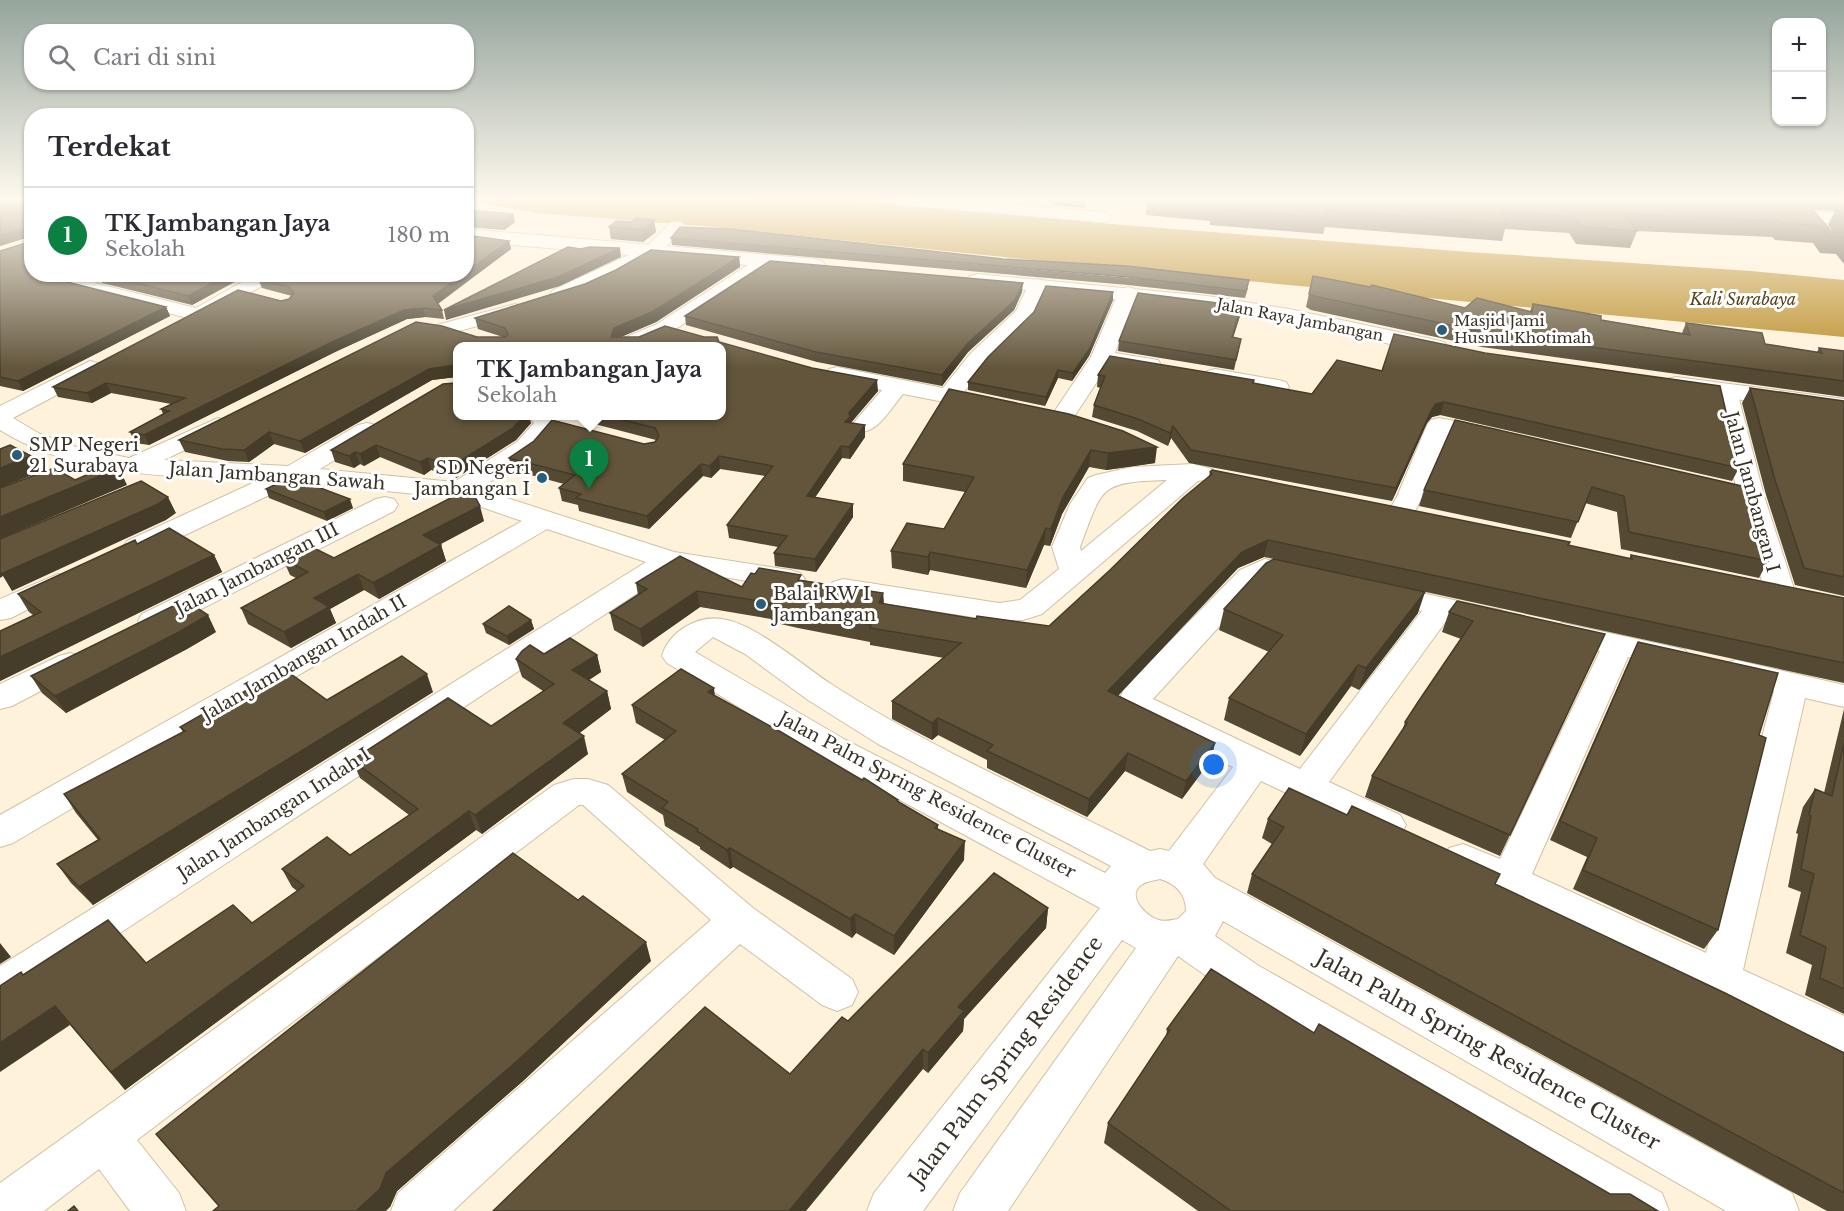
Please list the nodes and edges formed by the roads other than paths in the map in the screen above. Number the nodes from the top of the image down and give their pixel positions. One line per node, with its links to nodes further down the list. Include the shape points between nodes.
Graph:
1 (641, 257): 16 (street, via 535,304 434,326)
2 (715, 257): 3 (main road)
3 (767, 261): 4 (main road); 13 (street)
4 (839, 267)
5 (956, 278): 8 (main road, Jalan Raya Jambangan)
6 (81, 282): 12 (street, via 78,285)
7 (256, 282): 9 (street)
8 (1037, 285): 10 (main road, Jalan Raya Jambangan); 28 (street, via 1025,314 969,370)
9 (239, 291): 11 (street); 12 (street)
10 (1128, 293): 18 (main road, Jalan Raya Jambangan, via 1300,317); 20 (street)
11 (262, 297)
12 (196, 314): 14 (street)
13 (664, 328): 15 (street); 17 (street)
14 (165, 330)
15 (695, 336)
16 (477, 339)
17 (634, 342)
18 (1456, 352)
19 (113, 356): 32 (street)
20 (1102, 357): 21 (street); 31 (street, via 1071,420)
21 (1173, 369)
22 (813, 370): 25 (street)
23 (1196, 373): 26 (street)
24 (1656, 381): 27 (main road)
25 (898, 386): 28 (street); 37 (street)
26 (1278, 387)
27 (1726, 391): 30 (main road); 51 (street, Jalan Jambangan I, via 1740,493)
28 (949, 396): 29 (street)
29 (1005, 407)
30 (1844, 407)
31 (1039, 413)
32 (0, 415)
33 (236, 416): 42 (street)
34 (391, 416): 40 (street)
35 (0, 420): 42 (street, Jalan Jambangan Sawah, via 32,439)
36 (552, 420): 43 (street, via 526,447)
37 (864, 426)
38 (1513, 440): 45 (street, via 1439,425)
39 (1173, 465): 41 (street); 50 (street, Jalan Jambangan Sawah); 50 (street, via 1097,484 1088,494 1066,547)
40 (293, 474): 42 (street, Jalan Jambangan Sawah, via 187,470); 43 (street, Jalan Jambangan Sawah); 47 (street)
41 (1227, 479)
42 (133, 480)
43 (459, 491): 46 (street, Jalan Jambangan Sawah)
44 (385, 505): 54 (street, Jalan Jambangan III)
45 (1400, 513)
46 (545, 519): 48 (street, Jalan Jambangan Sawah); 62 (street, Jalan Jambangan Indah II)
47 (118, 555)
48 (669, 560): 50 (street, Jalan Jambangan Sawah, via 1009,613 1031,608); 69 (street, Jalan Jambangan Indah I)
49 (86, 570): 53 (street)
50 (1074, 571)
51 (1780, 592)
52 (1442, 606): 55 (street); 60 (street, via 1270,568 1250,576 1136,696 1143,710); 61 (street)
53 (0, 610)
54 (128, 633)
55 (1618, 645): 57 (street); 64 (street)
56 (96, 649): 59 (street)
57 (1792, 684): 58 (street); 68 (street)
58 (1844, 696)
59 (0, 698)
60 (1254, 764): 61 (street); 63 (street)
61 (1305, 788): 64 (street)
62 (0, 833)
63 (1174, 874): 65 (street, via 1128,871 1118,882); 65 (street, Jalan Palm Spring Residence Cluster, via 890,735 724,629 707,627 680,648 678,656 832,748); 67 (street, via 1208,904 1206,918 1197,929); 79 (street, Jalan Palm Spring Residence Cluster)
64 (1510, 880): 68 (street)
65 (1118, 904): 67 (street, via 1131,925 1148,935); 76 (street, Jalan Palm Spring Residence)
66 (739, 920): 70 (street); 72 (street, via 595,795 571,793); 75 (street)
67 (1175, 938): 77 (street); 78 (street)
68 (1720, 979): 71 (street)
69 (0, 989)
70 (837, 992)
71 (1844, 1036)
72 (105, 1137): 73 (street); 74 (street)
73 (3, 1211)
74 (161, 1211)
75 (416, 1211)
76 (892, 1211)
77 (978, 1211)
78 (1644, 1211)
79 (1774, 1211)

